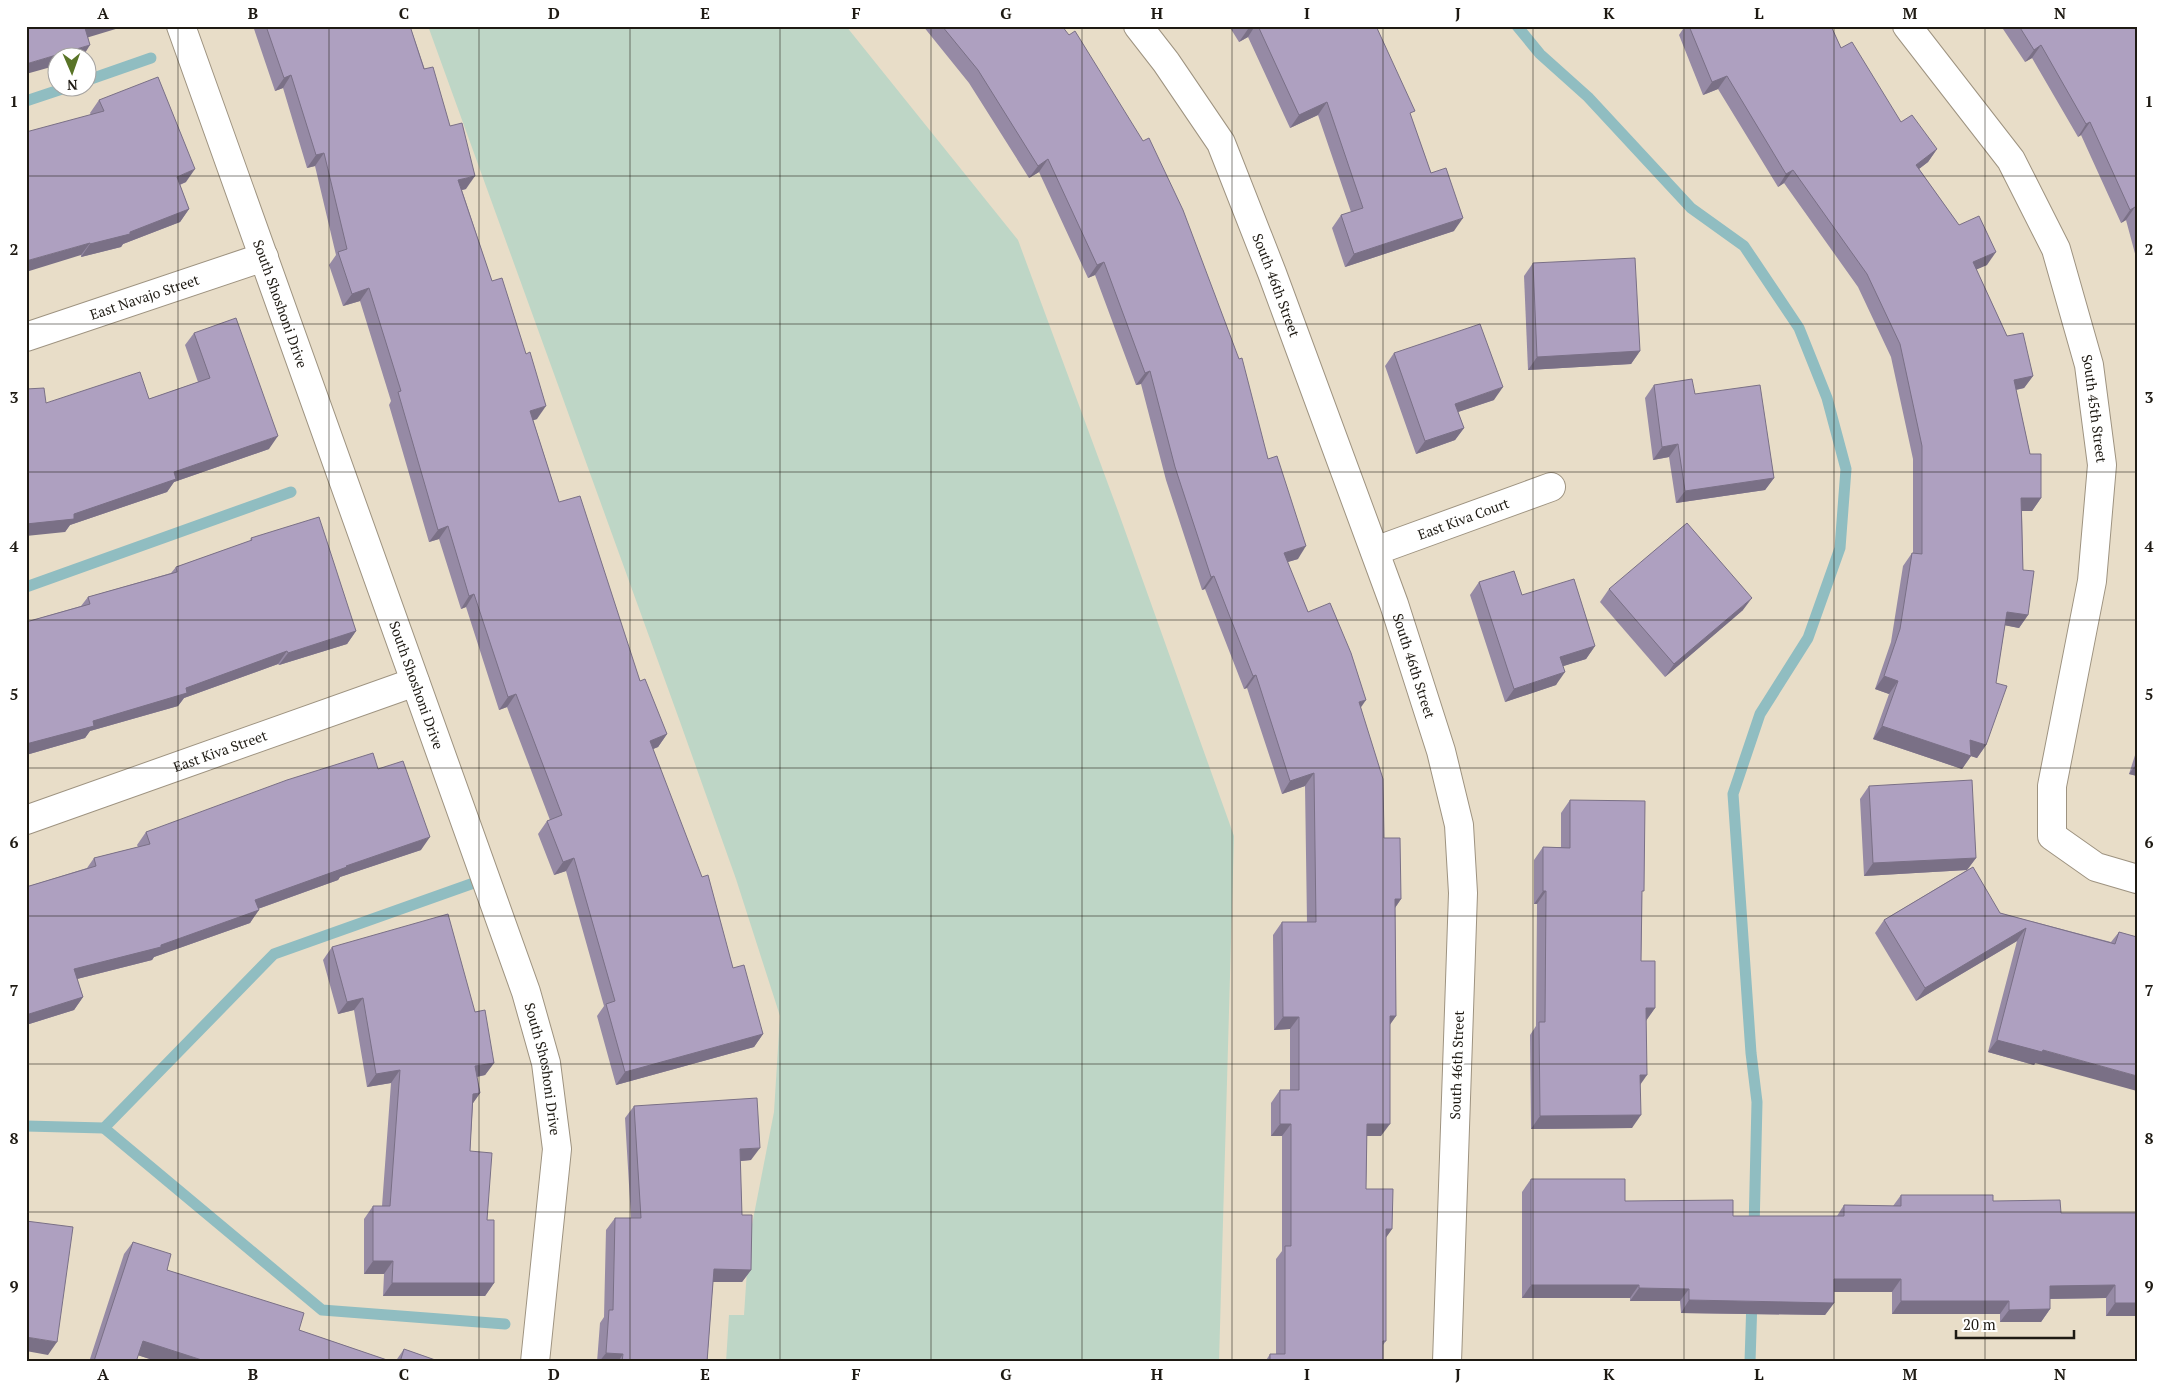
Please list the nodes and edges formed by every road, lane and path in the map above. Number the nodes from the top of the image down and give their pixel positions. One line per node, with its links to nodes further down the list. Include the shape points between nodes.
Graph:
1 (181, 26): 4 (street, South Shoshoni Drive)
2 (1138, 26): 7 (street, South 46th Street, via 1221,143)
3 (1908, 26): 10 (street, South 45th Street, via 2011,160 2056,249 2089,364 2102,465 2092,580 2052,786 2052,836 2096,867)
4 (264, 257): 5 (street, East Navajo Street); 8 (street, South Shoshoni Drive)
5 (26, 337)
6 (1551, 487): 7 (street, East Kiva Court)
7 (1375, 551): 12 (street, South 46th Street, via 1441,751 1458,825 1463,893)
8 (415, 682): 9 (street, East Kiva Street); 11 (street, South Shoshoni Drive, via 526,992 546,1063 557,1150)
9 (26, 820)
10 (2137, 879)
11 (535, 1362)
12 (1446, 1362)

